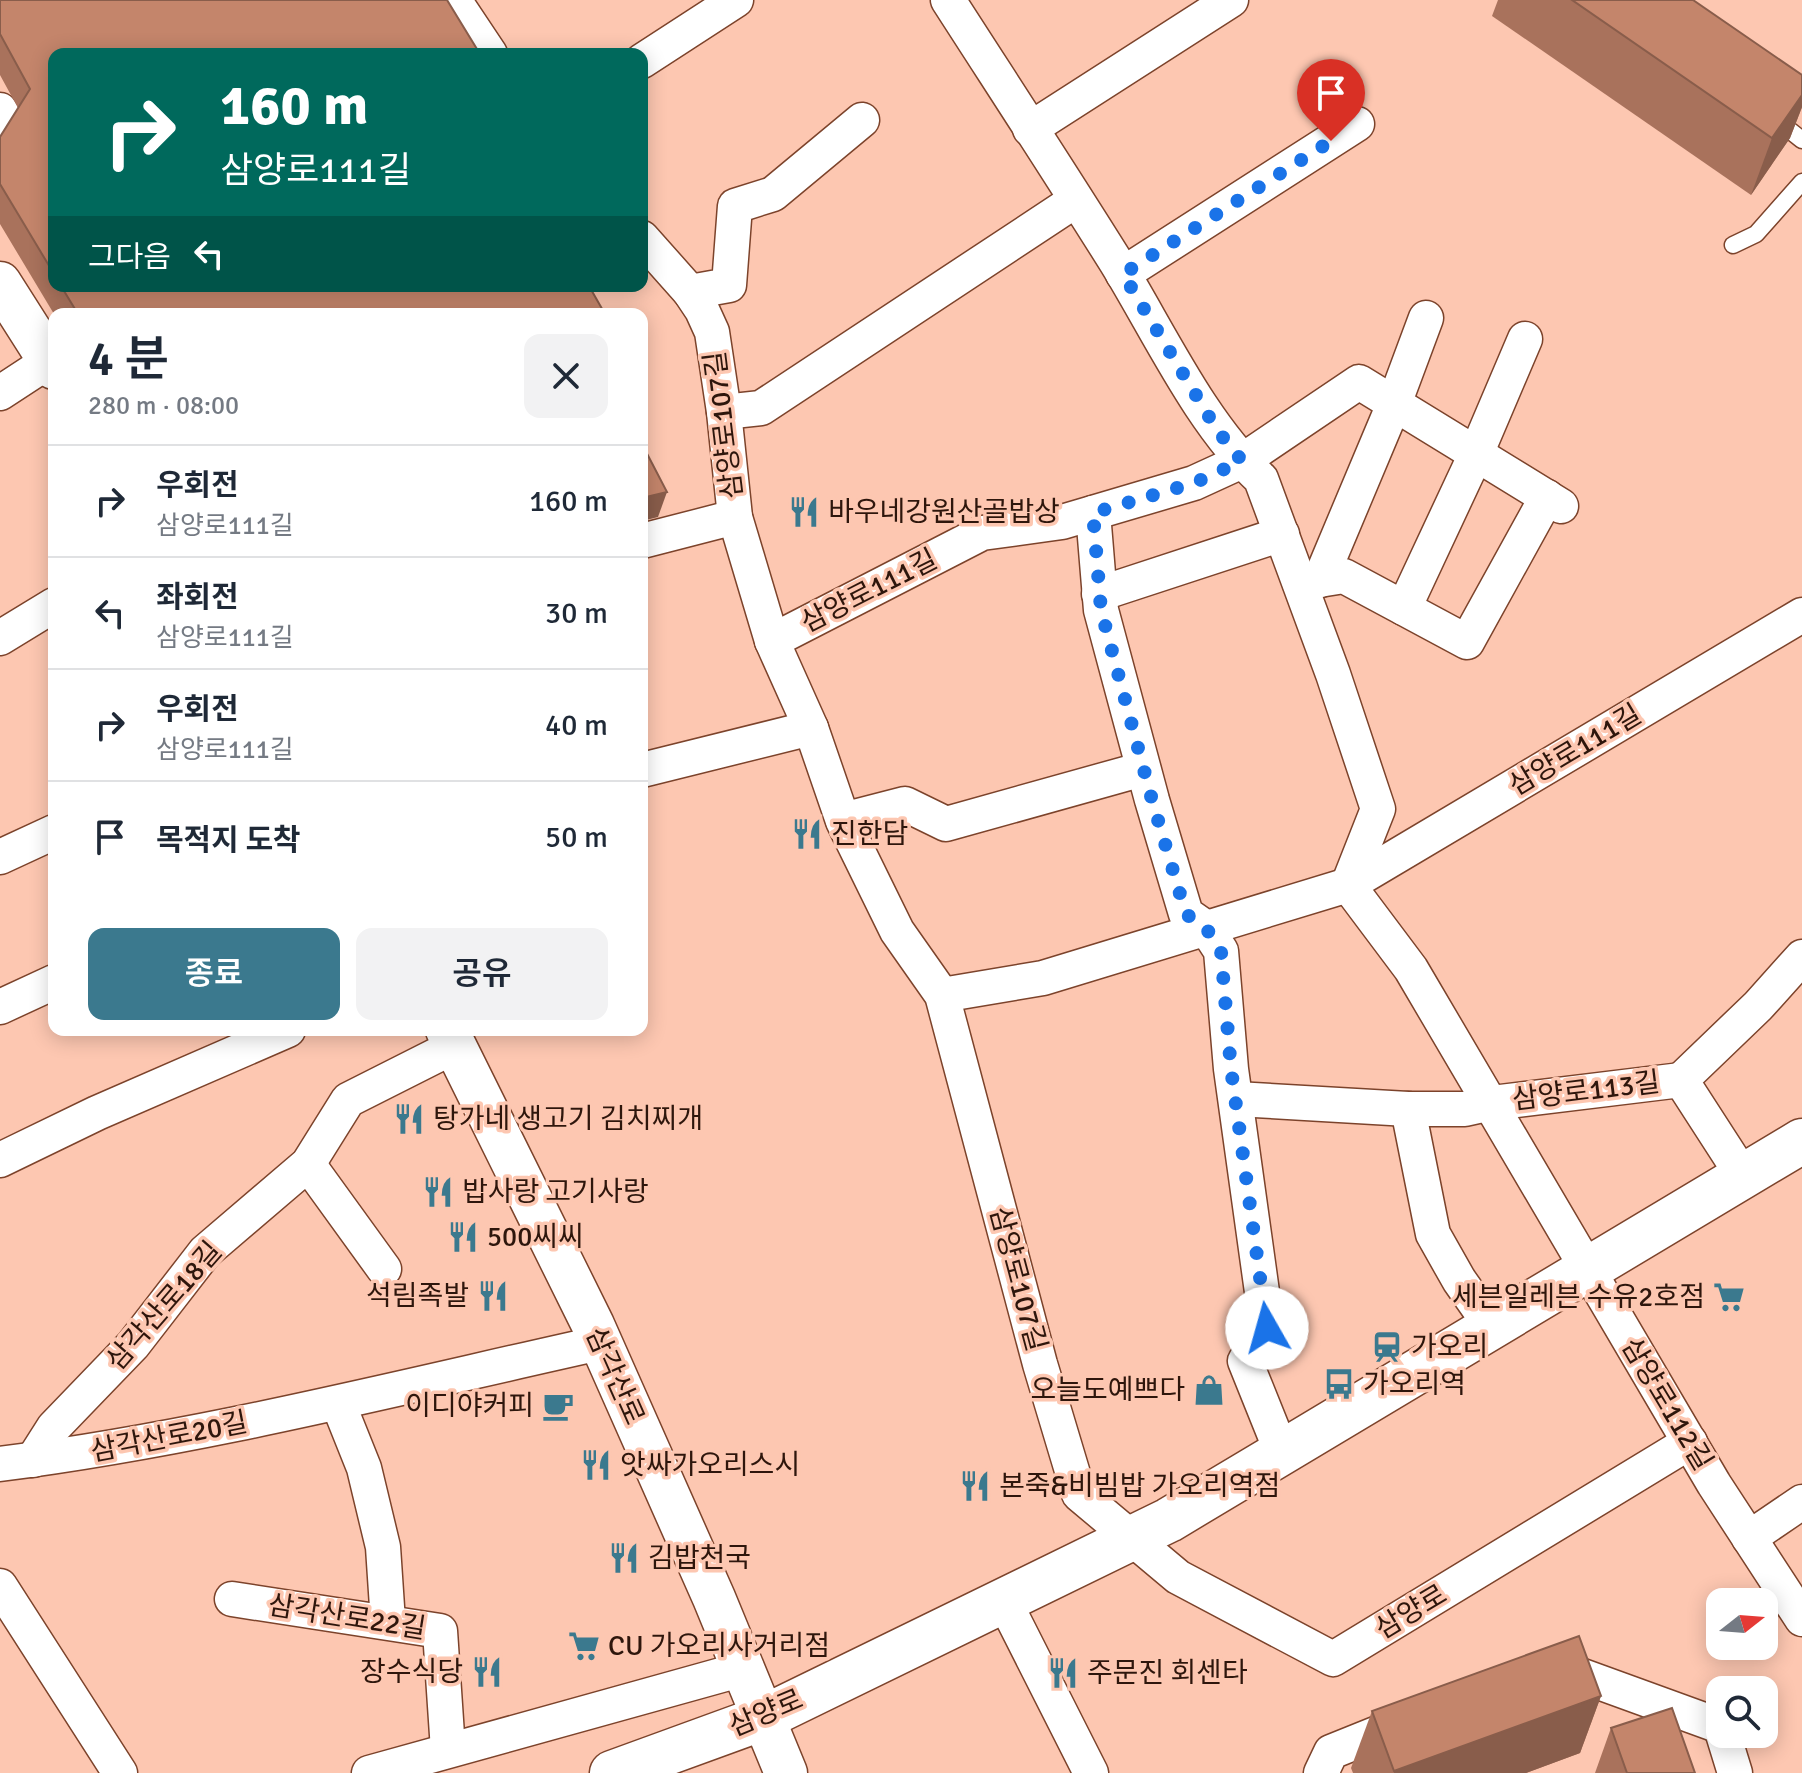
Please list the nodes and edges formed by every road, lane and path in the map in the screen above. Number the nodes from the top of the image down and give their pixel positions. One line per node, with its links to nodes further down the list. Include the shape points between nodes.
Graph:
1 (454, 0): 5 (street)
2 (736, 0): 6 (street)
3 (948, 0): 12 (street)
4 (1231, 0): 12 (street)
5 (486, 48)
6 (648, 57)
7 (0, 110): 9 (street)
8 (1768, 113): 13 (lane)
9 (0, 118)
10 (862, 120): 20 (street, via 773,194 735,206 729,285)
11 (1357, 124): 18 (street)
12 (1030, 129): 15 (street)
13 (1802, 140)
14 (1802, 182): 17 (lane, via 1756,234)
15 (1076, 200): 18 (street); 27 (street, via 761,408)
16 (648, 245): 20 (street, 삼양로107길)
17 (1733, 245)
18 (1123, 274): 29 (street, via 1217,430)
19 (0, 283): 23 (street)
20 (690, 292): 27 (street, 삼양로107길, via 712,332)
21 (1426, 318): 26 (street)
22 (1525, 339): 28 (street)
23 (48, 358)
24 (48, 366): 25 (street)
25 (0, 393)
26 (1394, 404): 28 (street); 29 (street, 삼양로111길, via 1359,382); 34 (street)
27 (724, 412): 31 (street, 삼양로107길)
28 (1476, 454): 36 (street); 36 (street, via 1554,502 1467,642)
29 (1242, 461): 30 (street, 삼양로111길, via 1194,483); 32 (street, via 1261,479)
30 (1093, 513): 35 (street); 40 (street, 삼양로111길, via 982,533)
31 (735, 517): 33 (street); 40 (street, 삼양로107길)
32 (1282, 534): 34 (street); 35 (street)
33 (648, 539)
34 (1310, 582): 36 (street, via 1344,576); 47 (street, via 1378,809)
35 (1099, 594): 43 (street)
36 (1404, 608)
37 (48, 609): 39 (street)
38 (1802, 615): 47 (street, 삼양로111길)
39 (0, 638)
40 (772, 641): 41 (street, 삼양로107길)
41 (811, 728): 42 (street); 44 (street, 삼양로107길)
42 (648, 769)
43 (1143, 769): 44 (street, via 946,824 905,804); 48 (street, via 1186,914)
44 (843, 820): 51 (street, 삼양로107길, via 897,931)
45 (48, 835): 46 (street)
46 (0, 857)
47 (1348, 885): 48 (street); 57 (street, via 1411,969)
48 (1206, 928): 51 (street, via 1043,978); 56 (street, via 1221,951)
49 (1802, 957): 55 (street, 삼양로113길)
50 (48, 985): 52 (street)
51 (942, 995): 73 (street, 삼양로107길, via 1079,1494)
52 (0, 1007)
53 (274, 1036): 60 (street)
54 (451, 1038): 61 (street, 삼각산로18길, via 348,1100); 66 (street, 삼각산로)
55 (1681, 1080): 57 (street, 삼양로113길); 62 (street, 삼양로113길)
56 (1236, 1099): 58 (street); 69 (street, via 1267,1328 1245,1361)
57 (1492, 1103): 58 (street, via 1465,1109); 64 (street)
58 (1408, 1109): 65 (street, via 1433,1234)
59 (1802, 1141): 62 (main road, 삼양로)
60 (0, 1160)
61 (308, 1164): 63 (street); 70 (street, 삼각산로18길, via 205,1252 133,1345)
62 (1743, 1176): 64 (main road, 삼양로)
63 (384, 1269)
64 (1588, 1269): 65 (main road, 삼양로); 68 (street, 삼양로112길)
65 (1492, 1327): 69 (main road, 삼양로)
66 (600, 1343): 67 (street, 삼각산로20길); 79 (street, 삼각산로)
67 (338, 1403): 70 (street, 삼각산로20길, via 100,1451); 78 (street, via 364,1468 383,1547)
68 (1690, 1442): 72 (street, 삼양로112길); 73 (street, 삼양로, via 1333,1659 1178,1577)
69 (1282, 1453): 73 (main road, 삼양로)
70 (16, 1462)
71 (1802, 1502): 72 (street)
72 (1749, 1538): 77 (street, 삼양로112길)
73 (1132, 1539): 76 (main road, 삼양로)
74 (0, 1586): 86 (street)
75 (232, 1599): 78 (street, 삼각산로22길)
76 (1004, 1601): 82 (main road, 삼양로); 90 (street)
77 (1802, 1619)
78 (388, 1622): 85 (street, 삼각산로22길, via 440,1631)
79 (743, 1669): 82 (street, 삼각산로); 85 (street)
80 (1520, 1675): 83 (street, via 1549,1663)
81 (1433, 1711): 91 (street, via 1331,1752)
82 (763, 1718): 88 (main road, 삼양로); 89 (street, 삼각산로)
83 (1706, 1721)
84 (1727, 1748): 92 (street)
85 (448, 1750): 87 (street)
86 (120, 1773)
87 (369, 1773)
88 (612, 1773)
89 (786, 1773)
90 (1091, 1773)
91 (1321, 1773)
92 (1735, 1773)

